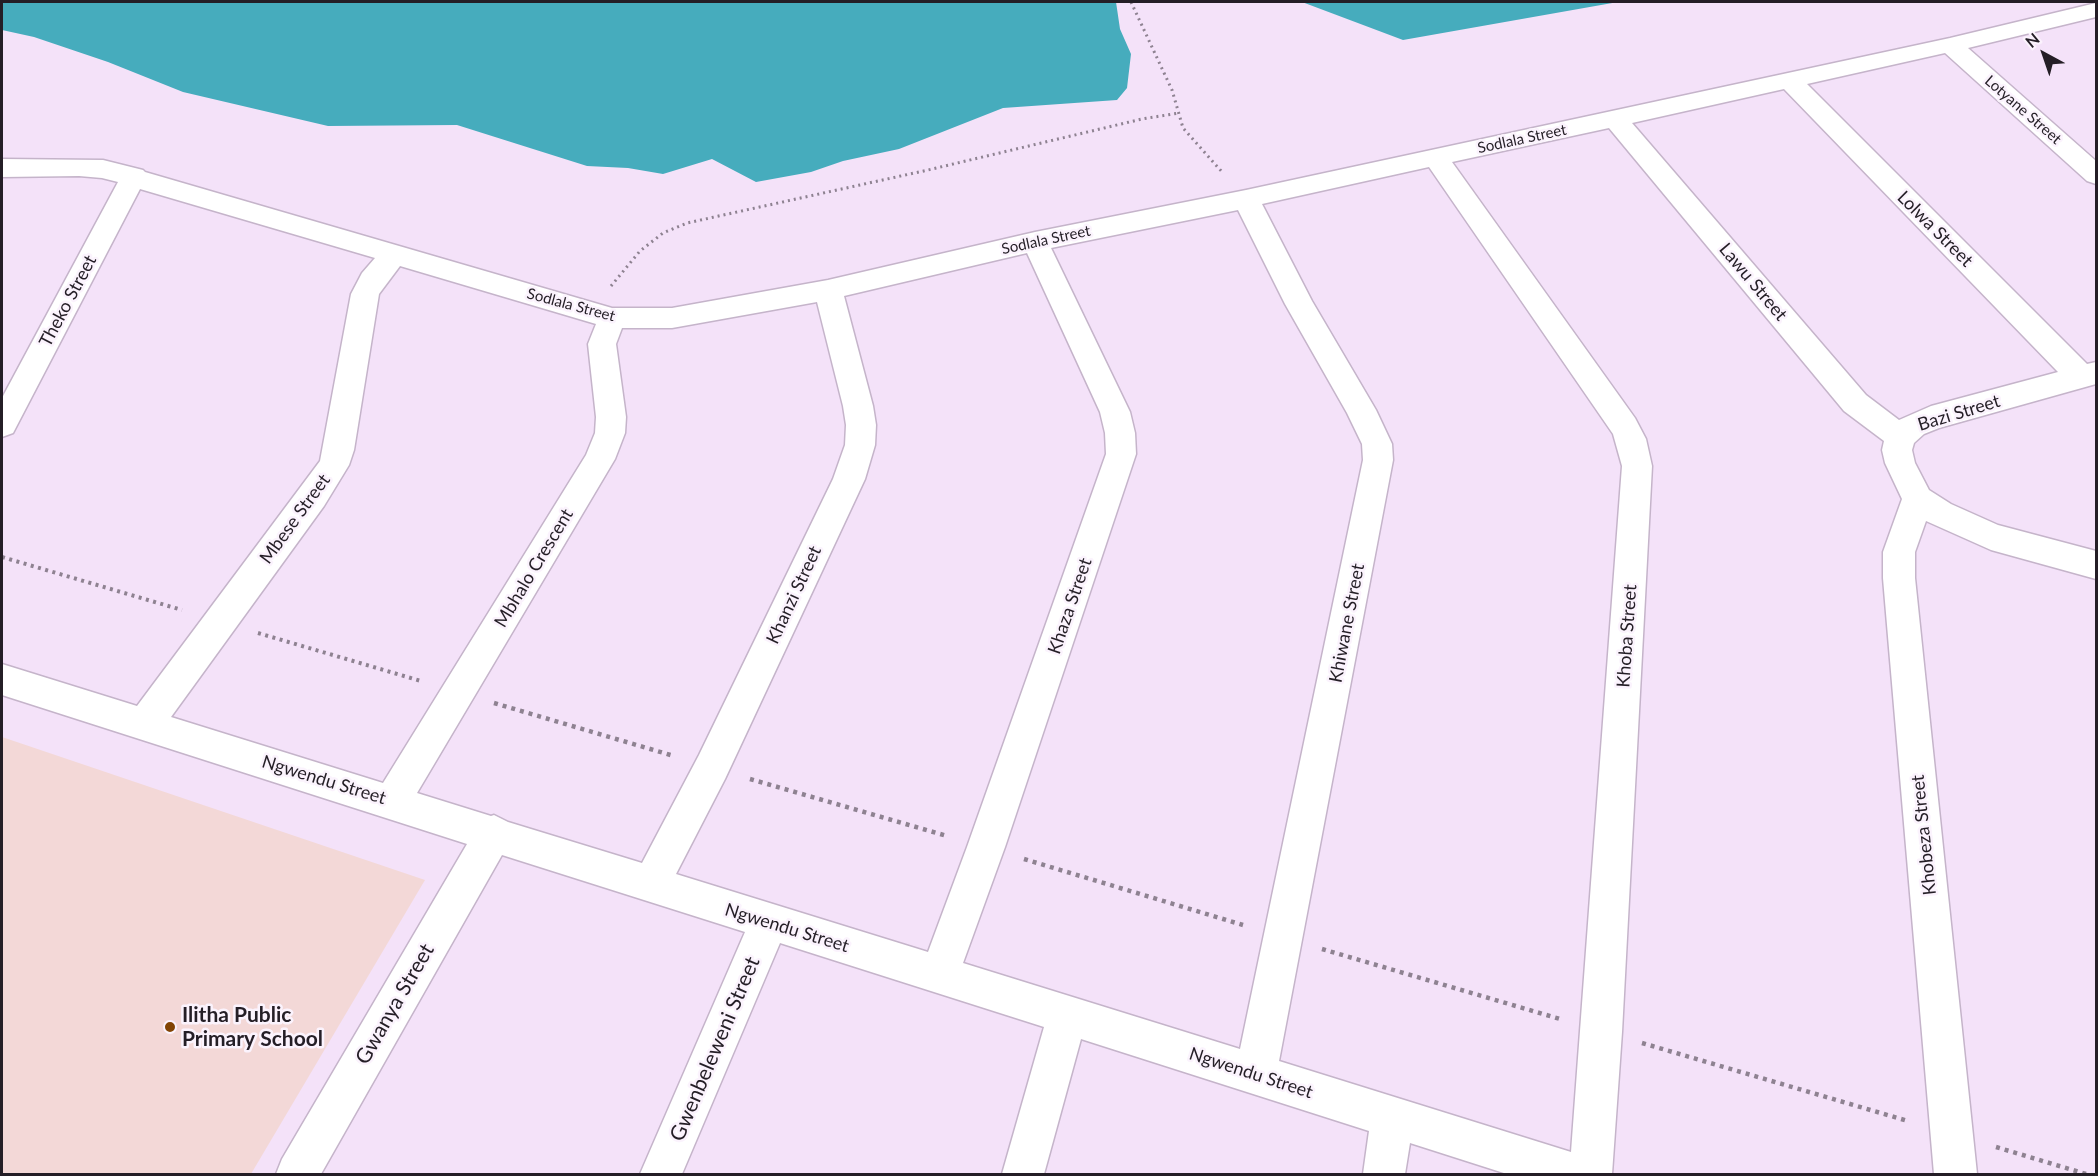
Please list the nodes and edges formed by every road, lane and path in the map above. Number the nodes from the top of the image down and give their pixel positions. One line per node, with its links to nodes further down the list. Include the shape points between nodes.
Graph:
1 (1131, 2): 5 (path)
2 (2097, 10): 3 (street, Sodlala Street)
3 (1950, 45): 4 (street, Sodlala Street); 9 (street, Lotyane Street)
4 (1789, 80): 6 (street, Sodlala Street); 16 (street, Lolwa Street)
5 (1179, 113): 11 (path, via 1183,128); 15 (path, via 687,223 663,233 640,251 602,296)
6 (1615, 119): 7 (street, Sodlala Street); 18 (street, Lawu Street, via 1855,403)
7 (1436, 158): 11 (street, Sodlala Street); 35 (street, Khoba Street, via 1624,426 1636,459)
8 (2, 168): 10 (street, Sodlala Street, via 79,167)
9 (2097, 175)
10 (134, 176): 13 (street, Sodlala Street); 17 (street, Theko Street)
11 (1246, 199): 12 (street, Sodlala Street); 32 (street, Khiwane Street, via 1299,304 1362,411 1377,444 1378,460)
12 (1035, 242): 14 (street, Sodlala Street); 29 (street, Khaza Street, via 1115,412 1121,454)
13 (394, 254): 15 (street, Sodlala Street); 22 (street, Mbese Street, via 365,294 334,465)
14 (828, 290): 15 (street, Sodlala Street, via 672,318); 26 (street, Khanzi Street, via 858,406 860,445 849,479)
15 (612, 318): 24 (street, Mbhalo Crescent, via 602,344 610,433 600,459)
16 (2089, 375): 18 (street, Bazi Street, via 1931,418)
17 (2, 425)
18 (1900, 437): 19 (street, Bazi Street, via 1900,463)
19 (1918, 499): 21 (street, via 1991,537); 38 (street, Khobeza Street, via 1899,552 1899,578)
20 (2, 557): 22 (path)
21 (2097, 565)
22 (221, 622): 24 (path); 25 (street, Mbese Street)
23 (2, 680): 25 (street, Ngwendu Street)
24 (459, 692): 26 (path); 27 (street, Mbhalo Crescent)
25 (145, 724): 27 (street, Ngwendu Street)
26 (712, 767): 29 (path); 30 (street, Khanzi Street)
27 (392, 802): 28 (street, Ngwendu Street)
28 (494, 833): 30 (street, Ngwendu Street); 39 (street, Gwanya Street)
29 (986, 847): 32 (path); 33 (street, Khaza Street)
30 (651, 884): 31 (street, Ngwendu Street)
31 (770, 923): 33 (street, Ngwendu Street); 40 (street, Gwenbeleweni Street)
32 (1284, 937): 35 (path); 36 (street, Khiwane Street)
33 (939, 975): 34 (street, Ngwendu Street)
34 (1068, 1014): 36 (street, Ngwendu Street); 41 (street)
35 (1602, 1032): 38 (path); 44 (street, Khoba Street)
36 (1256, 1074): 37 (street, Ngwendu Street)
37 (1392, 1117): 42 (street); 43 (street, Ngwendu Street)
38 (1954, 1135): 45 (street, Khobeza Street); 46 (path)
39 (297, 1174)
40 (661, 1174)
41 (1023, 1174)
42 (1384, 1174)
43 (1573, 1174)
44 (1591, 1174)
45 (1956, 1174)
46 (2086, 1174)

